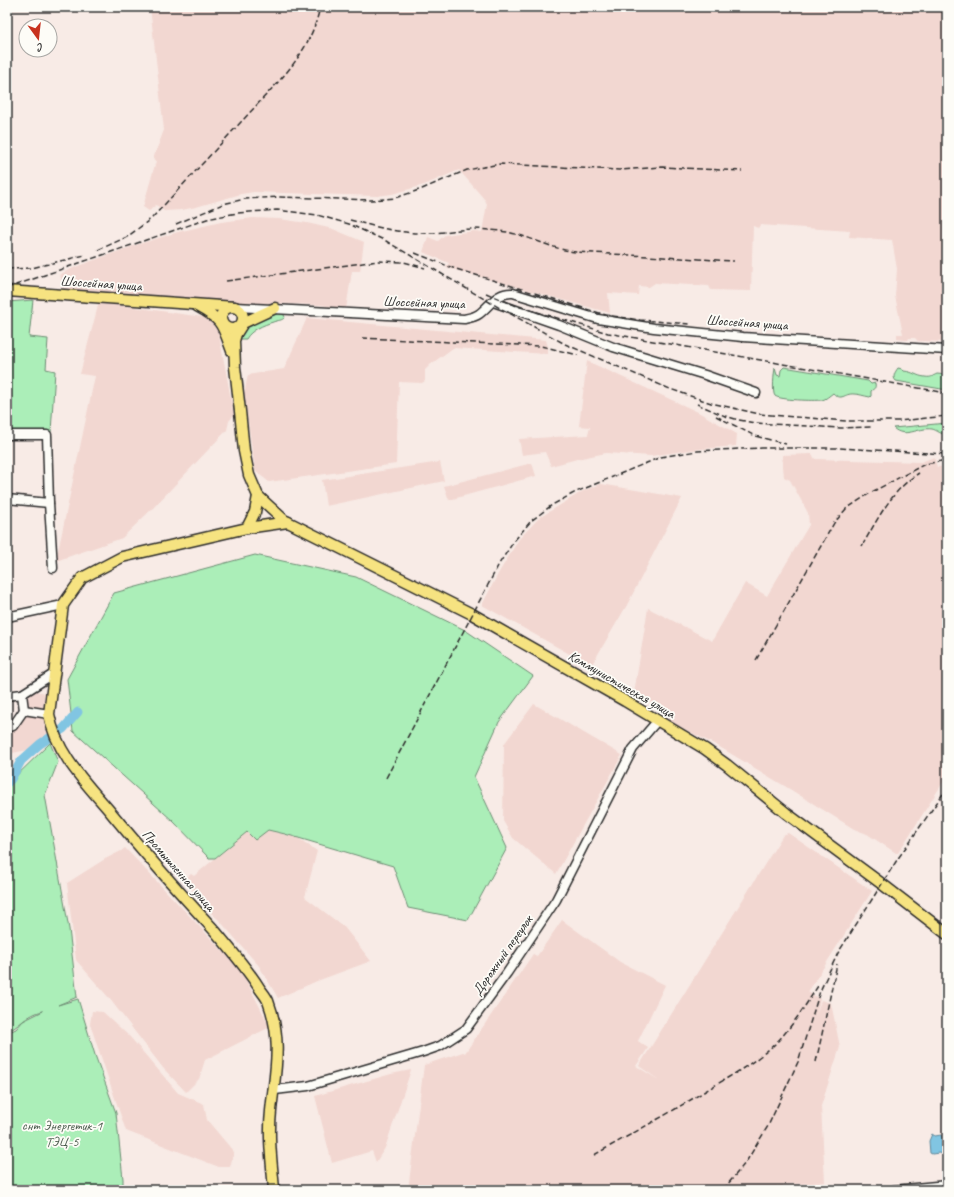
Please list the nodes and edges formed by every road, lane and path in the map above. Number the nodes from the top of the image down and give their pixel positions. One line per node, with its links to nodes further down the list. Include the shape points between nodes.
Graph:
1 (7, 291): 3 (main road, Шоссейная улица)
2 (496, 303): 10 (street, via 613,347 705,375)
3 (193, 305): 4 (main road, Шоссейная улица); 7 (main road, via 213,315)
4 (235, 307): 5 (street, Шоссейная улица); 6 (main road, via 242,313); 7 (main road, via 222,312)
5 (275, 308): 6 (main road); 8 (street, Шоссейная улица, via 464,319 478,314 499,296 513,293 598,319 654,328 743,337)
6 (243, 323): 7 (main road, via 231,330); 9 (main road, via 236,334)
7 (222, 324): 9 (main road)
8 (947, 350)
9 (234, 357): 12 (main road, via 244,451 249,475)
10 (756, 394)
11 (7, 435): 14 (street, via 47,435)
12 (258, 496): 15 (main road, Коммунистическая улица); 16 (main road)
13 (7, 499): 14 (street)
14 (49, 503): 20 (street)
15 (272, 508): 16 (main road, via 263,506); 17 (main road, Коммунистическая улица); 18 (main road, via 274,518)
16 (255, 512): 18 (main road, via 256,521); 19 (main road)
17 (288, 522): 18 (main road); 28 (main road, Коммунистическая улица, via 472,614)
18 (266, 525): 19 (main road)
19 (247, 528): 21 (main road, Промышленная улица, via 122,557 82,578)
20 (53, 568)
21 (63, 605): 22 (street); 23 (main road, Промышленная улица)
22 (7, 617)
23 (55, 673): 24 (street); 27 (main road, Промышленная улица)
24 (22, 694): 25 (street); 26 (street)
25 (7, 696)
26 (24, 710): 27 (street); 29 (street, via 13,726)
27 (49, 714): 31 (main road, Промышленная улица, via 57,741 80,776 147,856 234,952 267,999 276,1025 278,1054)
28 (658, 720): 30 (main road, Коммунистическая улица, via 715,756 786,813); 31 (street, Дорожный переулок, via 633,750 556,900 466,1029 440,1046 423,1052 308,1086)
29 (7, 728)
30 (947, 934)
31 (274, 1090): 33 (main road, Промышленная улица, via 270,1146)
32 (947, 1185): 34 (street)
33 (274, 1190)
34 (894, 1190)

